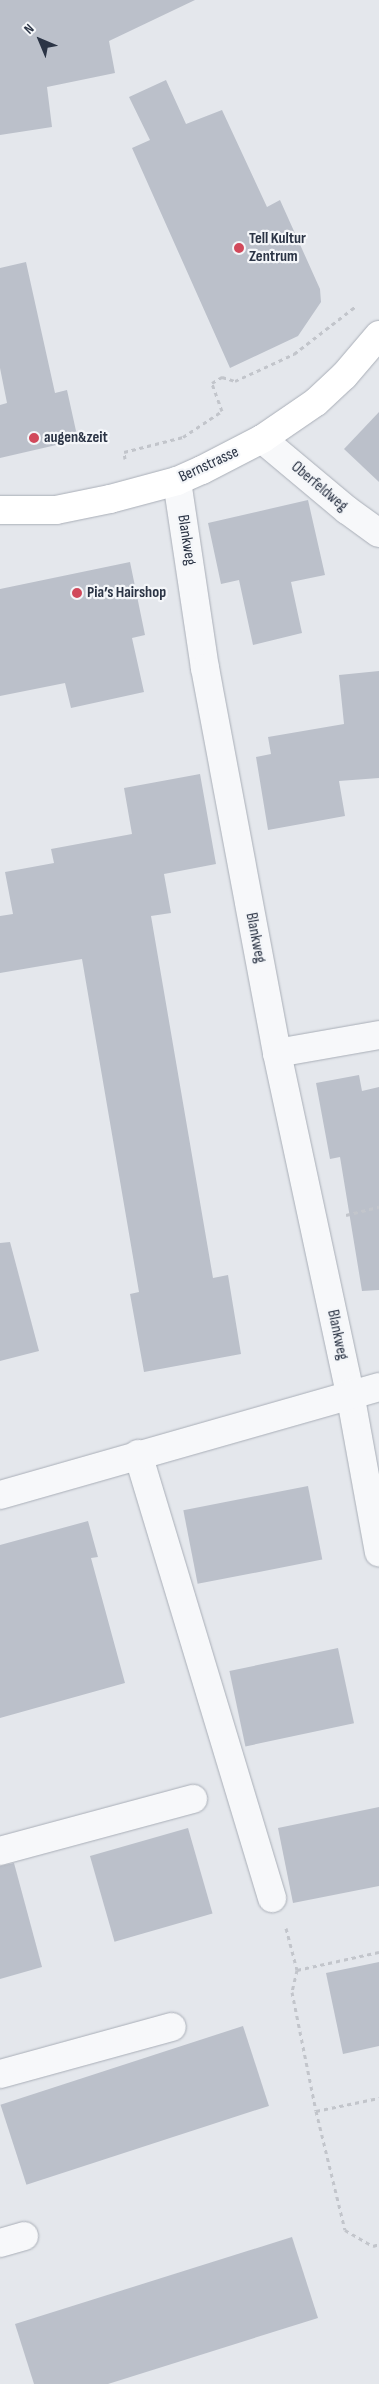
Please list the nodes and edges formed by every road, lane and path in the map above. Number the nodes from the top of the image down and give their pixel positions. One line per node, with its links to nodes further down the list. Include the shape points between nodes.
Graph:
1 (356, 306): 5 (path, via 294,354 235,381 222,377 212,382 222,411 183,437 124,452)
2 (379, 335): 3 (main road, Bernstrasse, via 344,376 316,402)
3 (262, 439): 4 (main road, Bernstrasse); 7 (street, Oberfeldweg, via 346,510)
4 (177, 481): 5 (main road, Bernstrasse); 9 (street, Blankweg, via 205,668)
5 (132, 494): 6 (main road, Bernstrasse, via 56,510)
6 (0, 510)
7 (379, 533)
8 (379, 1035): 9 (street)
9 (277, 1053): 11 (street, Blankweg)
10 (379, 1387): 11 (street)
11 (350, 1393): 12 (street); 14 (street, Blankweg)
12 (138, 1454): 13 (street); 17 (street, via 197,1618 246,1784)
13 (0, 1495)
14 (379, 1552)
15 (193, 1799): 16 (street)
16 (0, 1851)
17 (272, 1898)
18 (285, 1925): 20 (path)
19 (379, 1952): 20 (path)
20 (297, 1970): 24 (path, via 292,1992)
21 (172, 2027): 22 (street)
22 (0, 2074)
23 (379, 2098): 24 (path)
24 (316, 2111): 25 (path, via 345,2230 374,2246)
25 (379, 2244)

